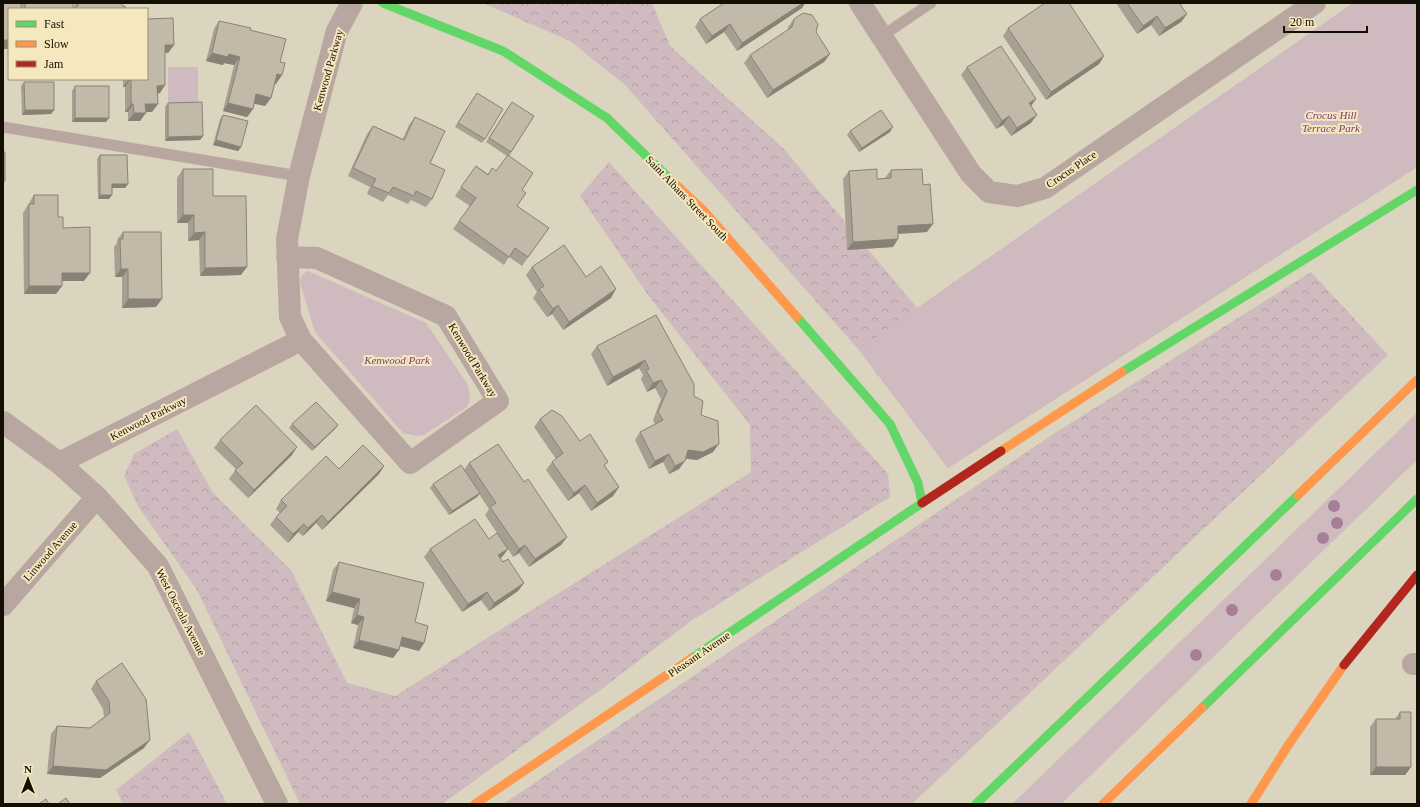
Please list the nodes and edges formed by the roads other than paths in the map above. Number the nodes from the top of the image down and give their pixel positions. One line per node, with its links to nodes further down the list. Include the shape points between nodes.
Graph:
1 (352, 3): 8 (street, Kenwood Parkway, via 337,31)
2 (383, 3): 17 (main road, Saint Albans Street South, via 503,51 608,118 704,211 890,424 918,483)
3 (860, 3): 6 (street, Crocus Place)
4 (931, 3): 6 (lane)
5 (1315, 3): 6 (street, Crocus Place, via 1045,188 1018,196 989,192 971,174)
6 (882, 36)
7 (3, 127): 8 (lane)
8 (300, 176): 10 (street, Kenwood Parkway, via 287,238)
9 (1417, 190): 17 (main road, Pleasant Avenue, via 1101,385)
10 (287, 257): 11 (street, Kenwood Parkway, via 290,317); 11 (street, Kenwood Parkway, via 317,258 446,316 498,401 410,463)
11 (301, 340): 14 (street, Kenwood Parkway)
12 (1417, 380): 22 (main road)
13 (3, 422): 14 (street, West Osceola Avenue)
14 (59, 463): 15 (street, West Osceola Avenue)
15 (97, 497): 19 (street, Linwood Avenue); 20 (street, West Osceola Avenue, via 158,566)
16 (1417, 499): 23 (main road)
17 (922, 503): 21 (main road, Pleasant Avenue)
18 (1417, 575): 24 (main road, via 1348,659 1292,738)
19 (3, 605)
20 (277, 804)
21 (475, 804)
22 (976, 804)
23 (1103, 804)
24 (1251, 804)

